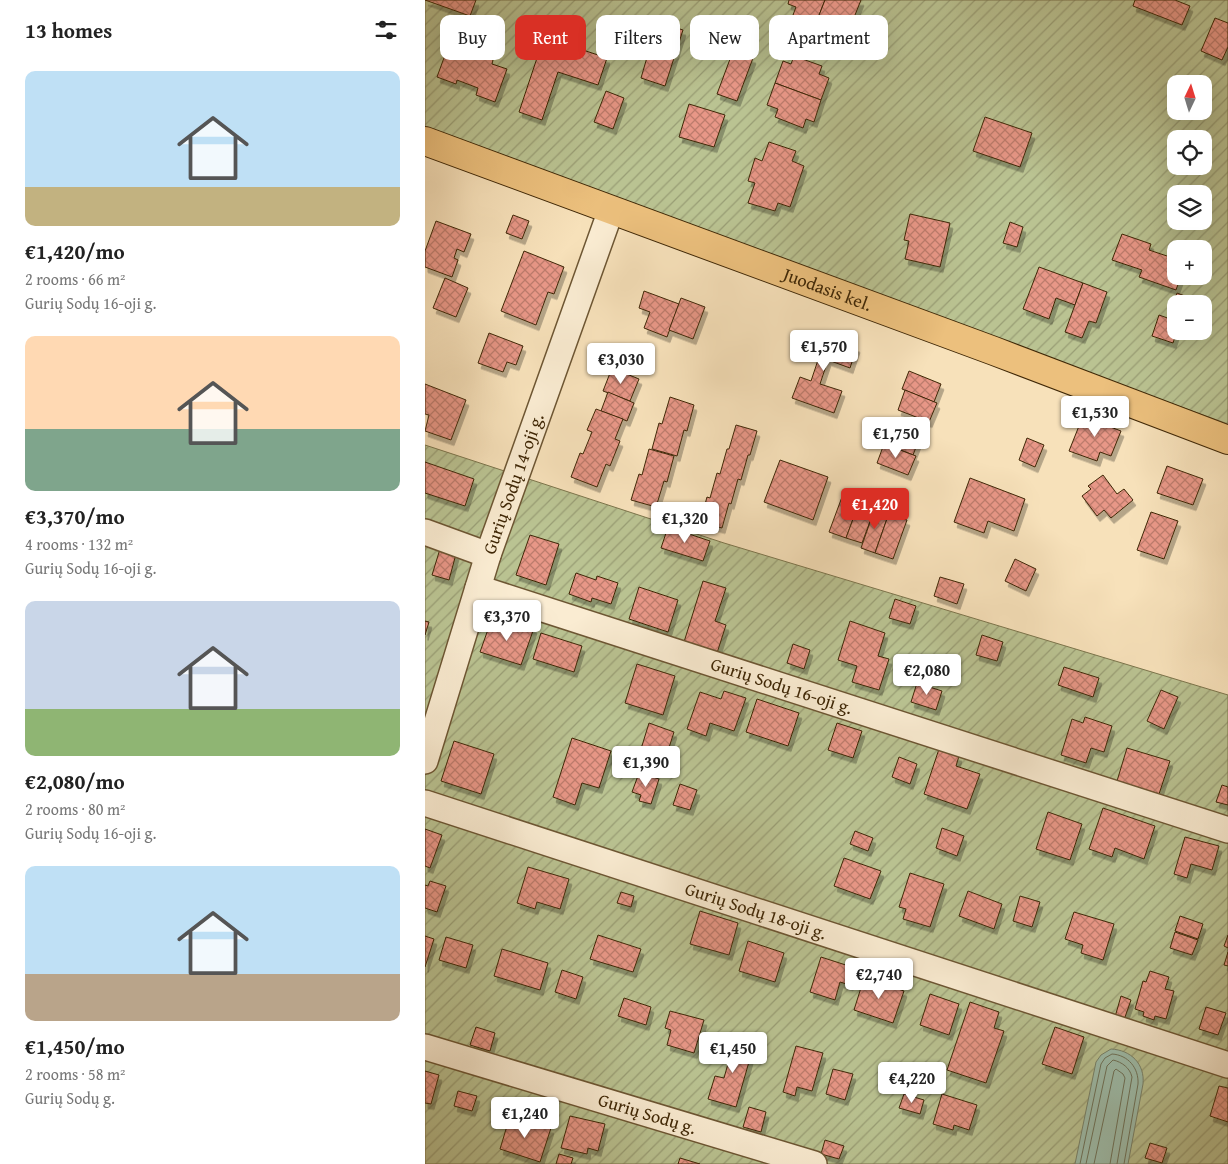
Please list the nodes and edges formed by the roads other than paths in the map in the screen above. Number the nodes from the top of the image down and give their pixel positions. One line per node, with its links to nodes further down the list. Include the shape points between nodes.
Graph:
1 (425, 141): 2 (main road, Juodasis kel.)
2 (611, 210): 3 (main road, Juodasis kel.); 5 (street, Gurių Sodų 14-oji g.)
3 (1228, 440)
4 (425, 532): 5 (street)
5 (488, 555): 6 (street, Gurių Sodų 14-oji g.)
6 (478, 588): 7 (street, Gurių Sodų 14-oji g.); 9 (street, Gurių Sodų 16-oji g.)
7 (425, 761)
8 (425, 802): 11 (street, Gurių Sodų 18-oji g.)
9 (1228, 830)
10 (425, 1047): 12 (street, Gurių Sodų g.)
11 (1228, 1065)
12 (814, 1164)

